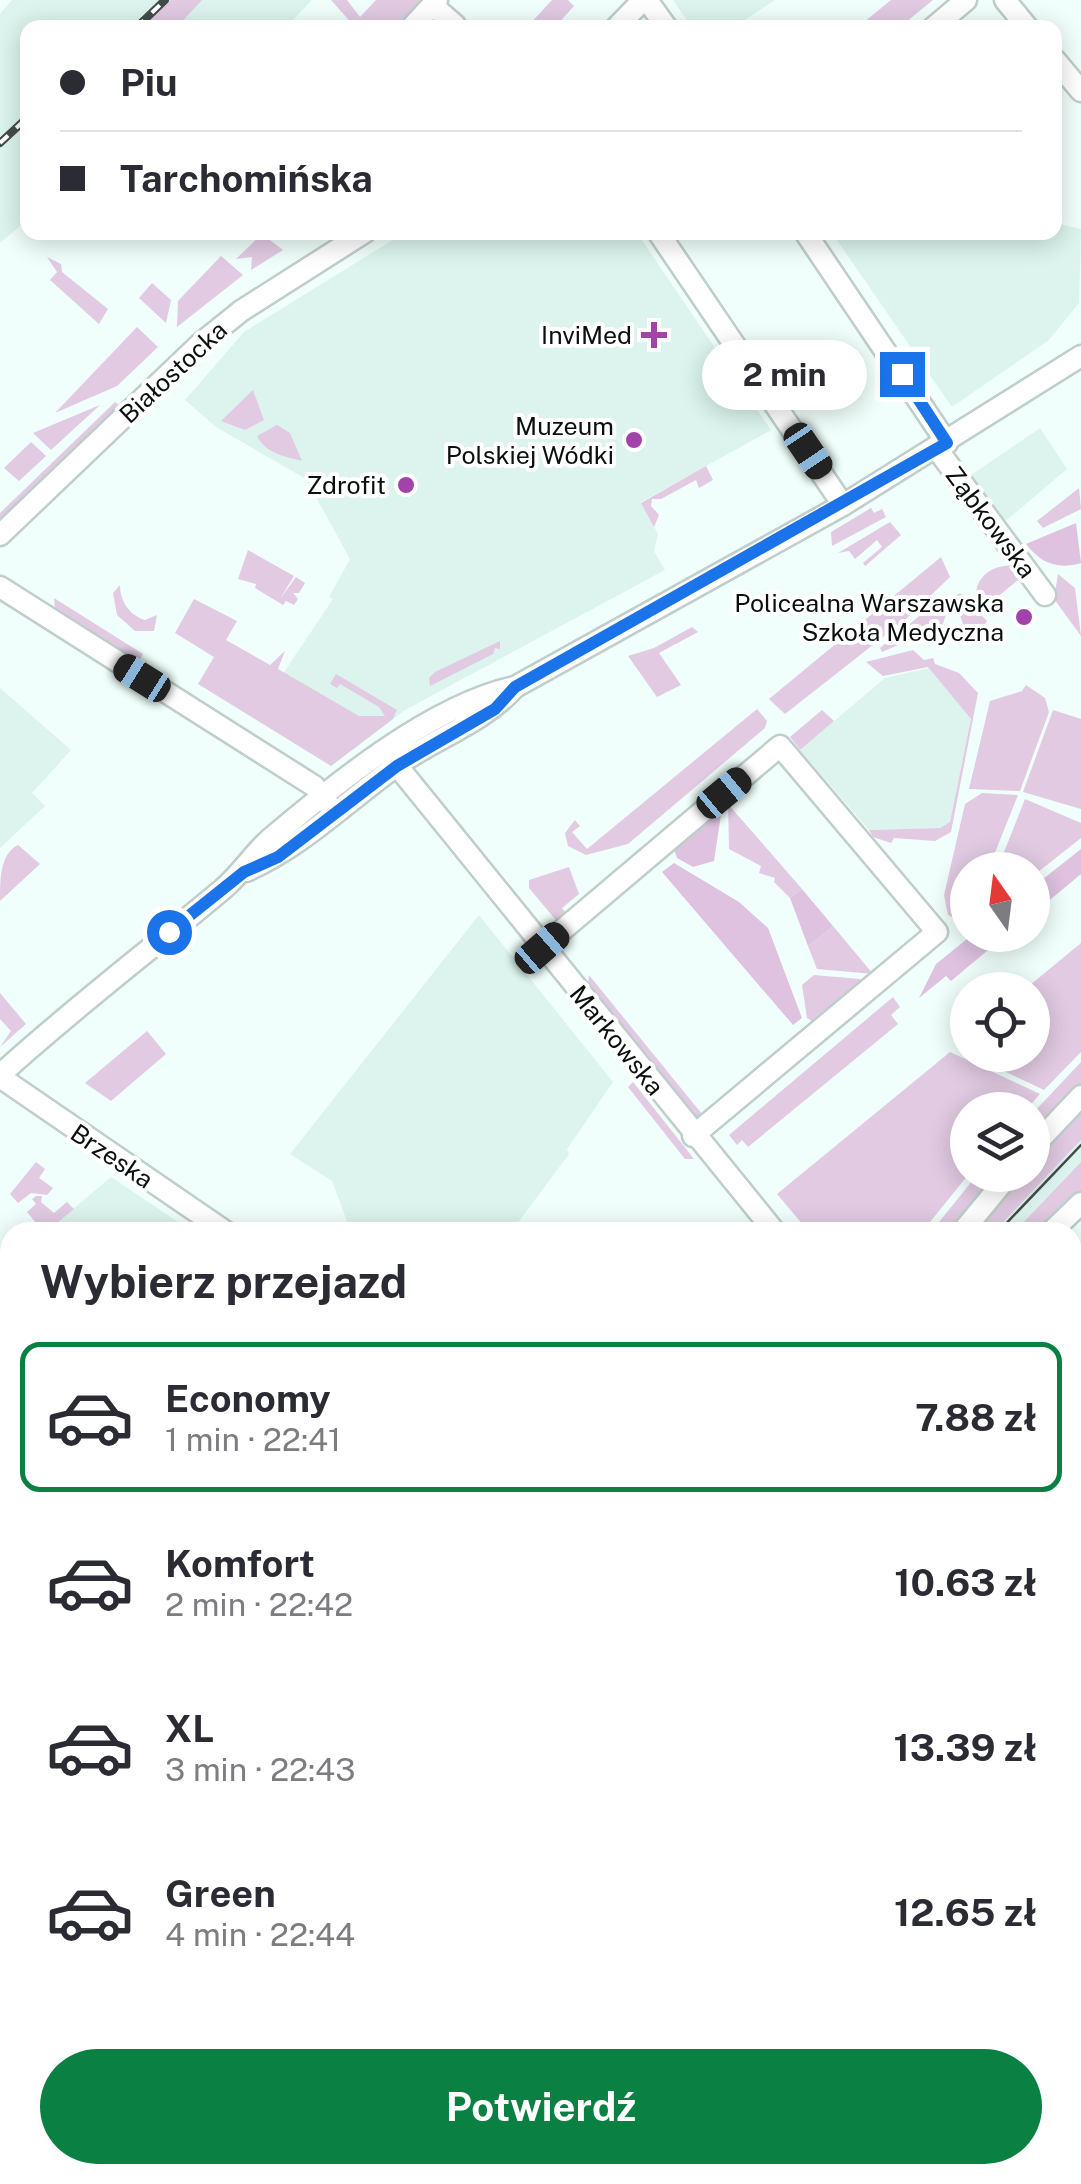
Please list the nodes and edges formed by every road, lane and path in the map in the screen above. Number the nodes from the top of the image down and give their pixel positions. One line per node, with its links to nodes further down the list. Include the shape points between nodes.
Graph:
1 (645, 0): 4 (street); 5 (street)
2 (966, 0): 6 (street)
3 (1004, 0): 7 (street)
4 (624, 20)
5 (661, 20)
6 (942, 20)
7 (1021, 20)
8 (1062, 68): 9 (street)
9 (1081, 91)
10 (352, 240): 16 (street, Białostocka, via 200,344)
11 (663, 240): 15 (street)
12 (811, 240): 14 (street)
13 (1077, 365): 14 (street, Ząbkowska)
14 (942, 446): 15 (street, Ząbkowska); 18 (street, Ząbkowska)
15 (843, 504): 19 (street, Ząbkowska, via 515,687 495,709)
16 (0, 534)
17 (0, 588): 20 (street, via 314,786)
18 (1045, 595)
19 (392, 759): 20 (street, Ząbkowska); 21 (street, Markowska)
20 (330, 805): 22 (street, Ząbkowska, via 266,842 244,872 83,1000)
21 (542, 948): 25 (street, Markowska); 25 (street, via 780,746 937,932)
22 (0, 1076): 28 (street, Brzeska)
23 (1081, 1096): 24 (street)
24 (1050, 1129)
25 (694, 1136): 29 (street, Markowska)
26 (996, 1192): 30 (street)
27 (1081, 1202): 31 (street)
28 (212, 1222)
29 (767, 1222)
30 (970, 1222)
31 (1061, 1222)

